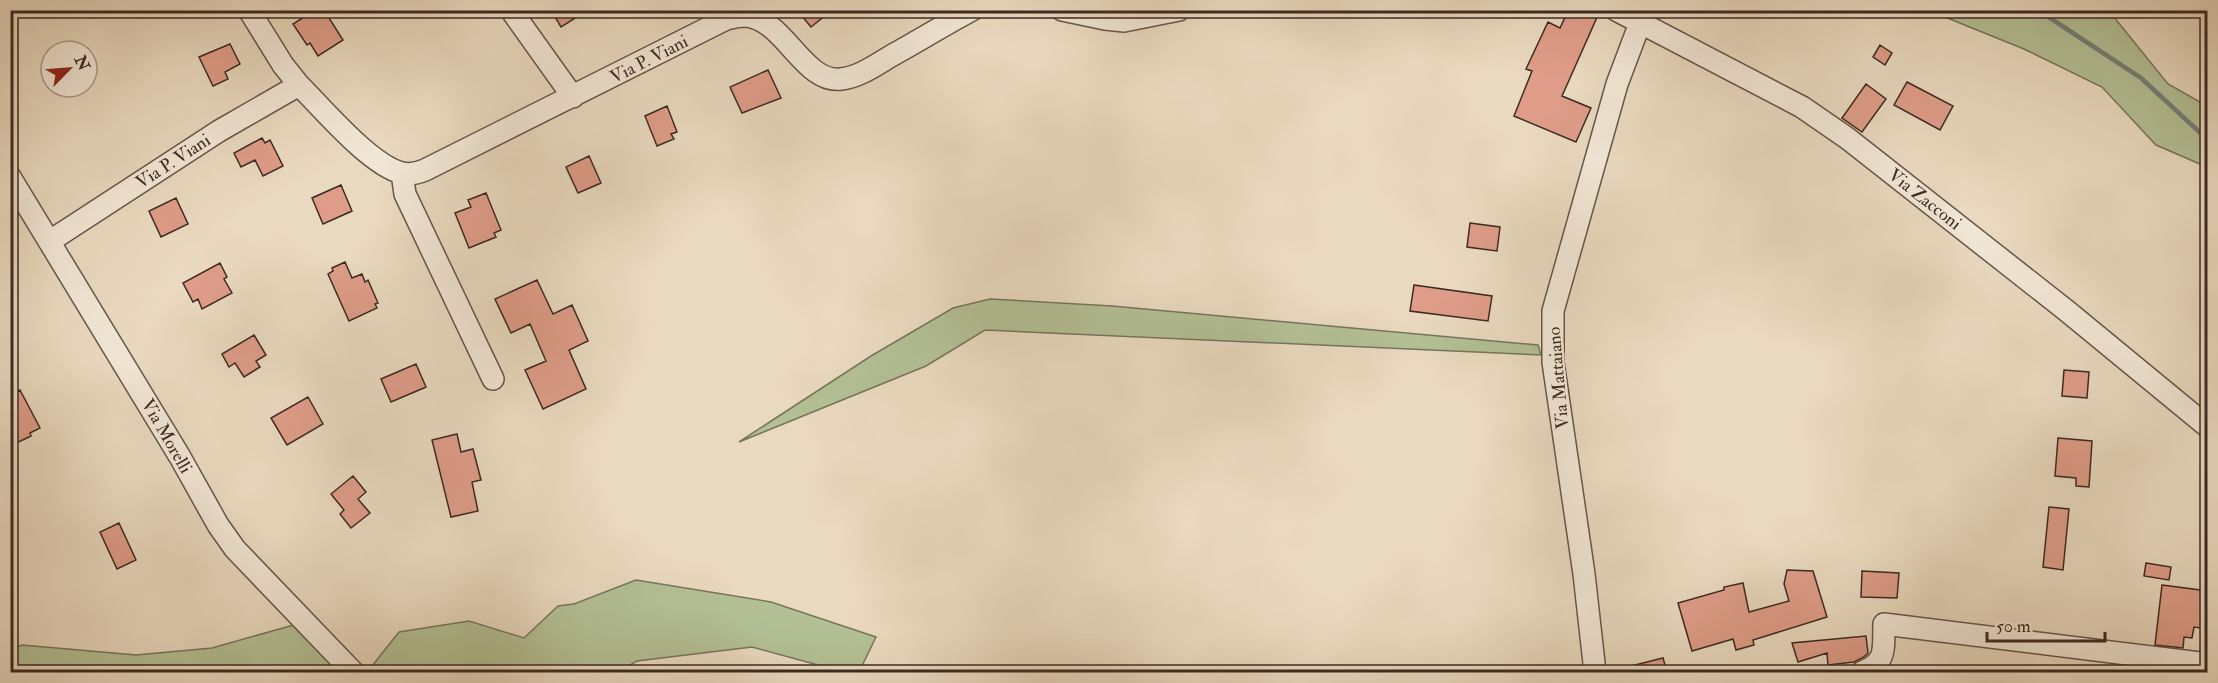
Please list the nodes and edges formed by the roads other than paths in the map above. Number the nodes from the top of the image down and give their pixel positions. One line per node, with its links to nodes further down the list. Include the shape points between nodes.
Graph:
1 (249, 10): 8 (street)
2 (512, 10): 9 (street)
3 (972, 10): 9 (street, Via P. Viani, via 869,69 839,80 813,69 760,21 743,16 726,19)
4 (1062, 10): 5 (street, via 1124,21)
5 (1179, 10)
6 (1616, 10): 7 (street, Via Zacconi)
7 (1640, 23): 14 (street, Via Zacconi, via 1802,107 1847,138); 17 (street, Via Mattaiano, via 1617,84 1553,310 1553,362)
8 (299, 85): 10 (street, via 369,153); 12 (street, Via P. Viani, via 219,131)
9 (573, 97): 10 (street, Via P. Viani, via 425,170)
10 (402, 173): 13 (street, via 405,194)
11 (10, 177): 12 (street, Via Morelli)
12 (50, 241): 16 (street, Via Morelli, via 218,525 251,566)
13 (493, 379)
14 (2208, 428)
15 (2208, 664): 18 (street, via 1884,624 1883,656 1877,666)
16 (353, 672)
17 (1595, 672)
18 (1862, 672)

